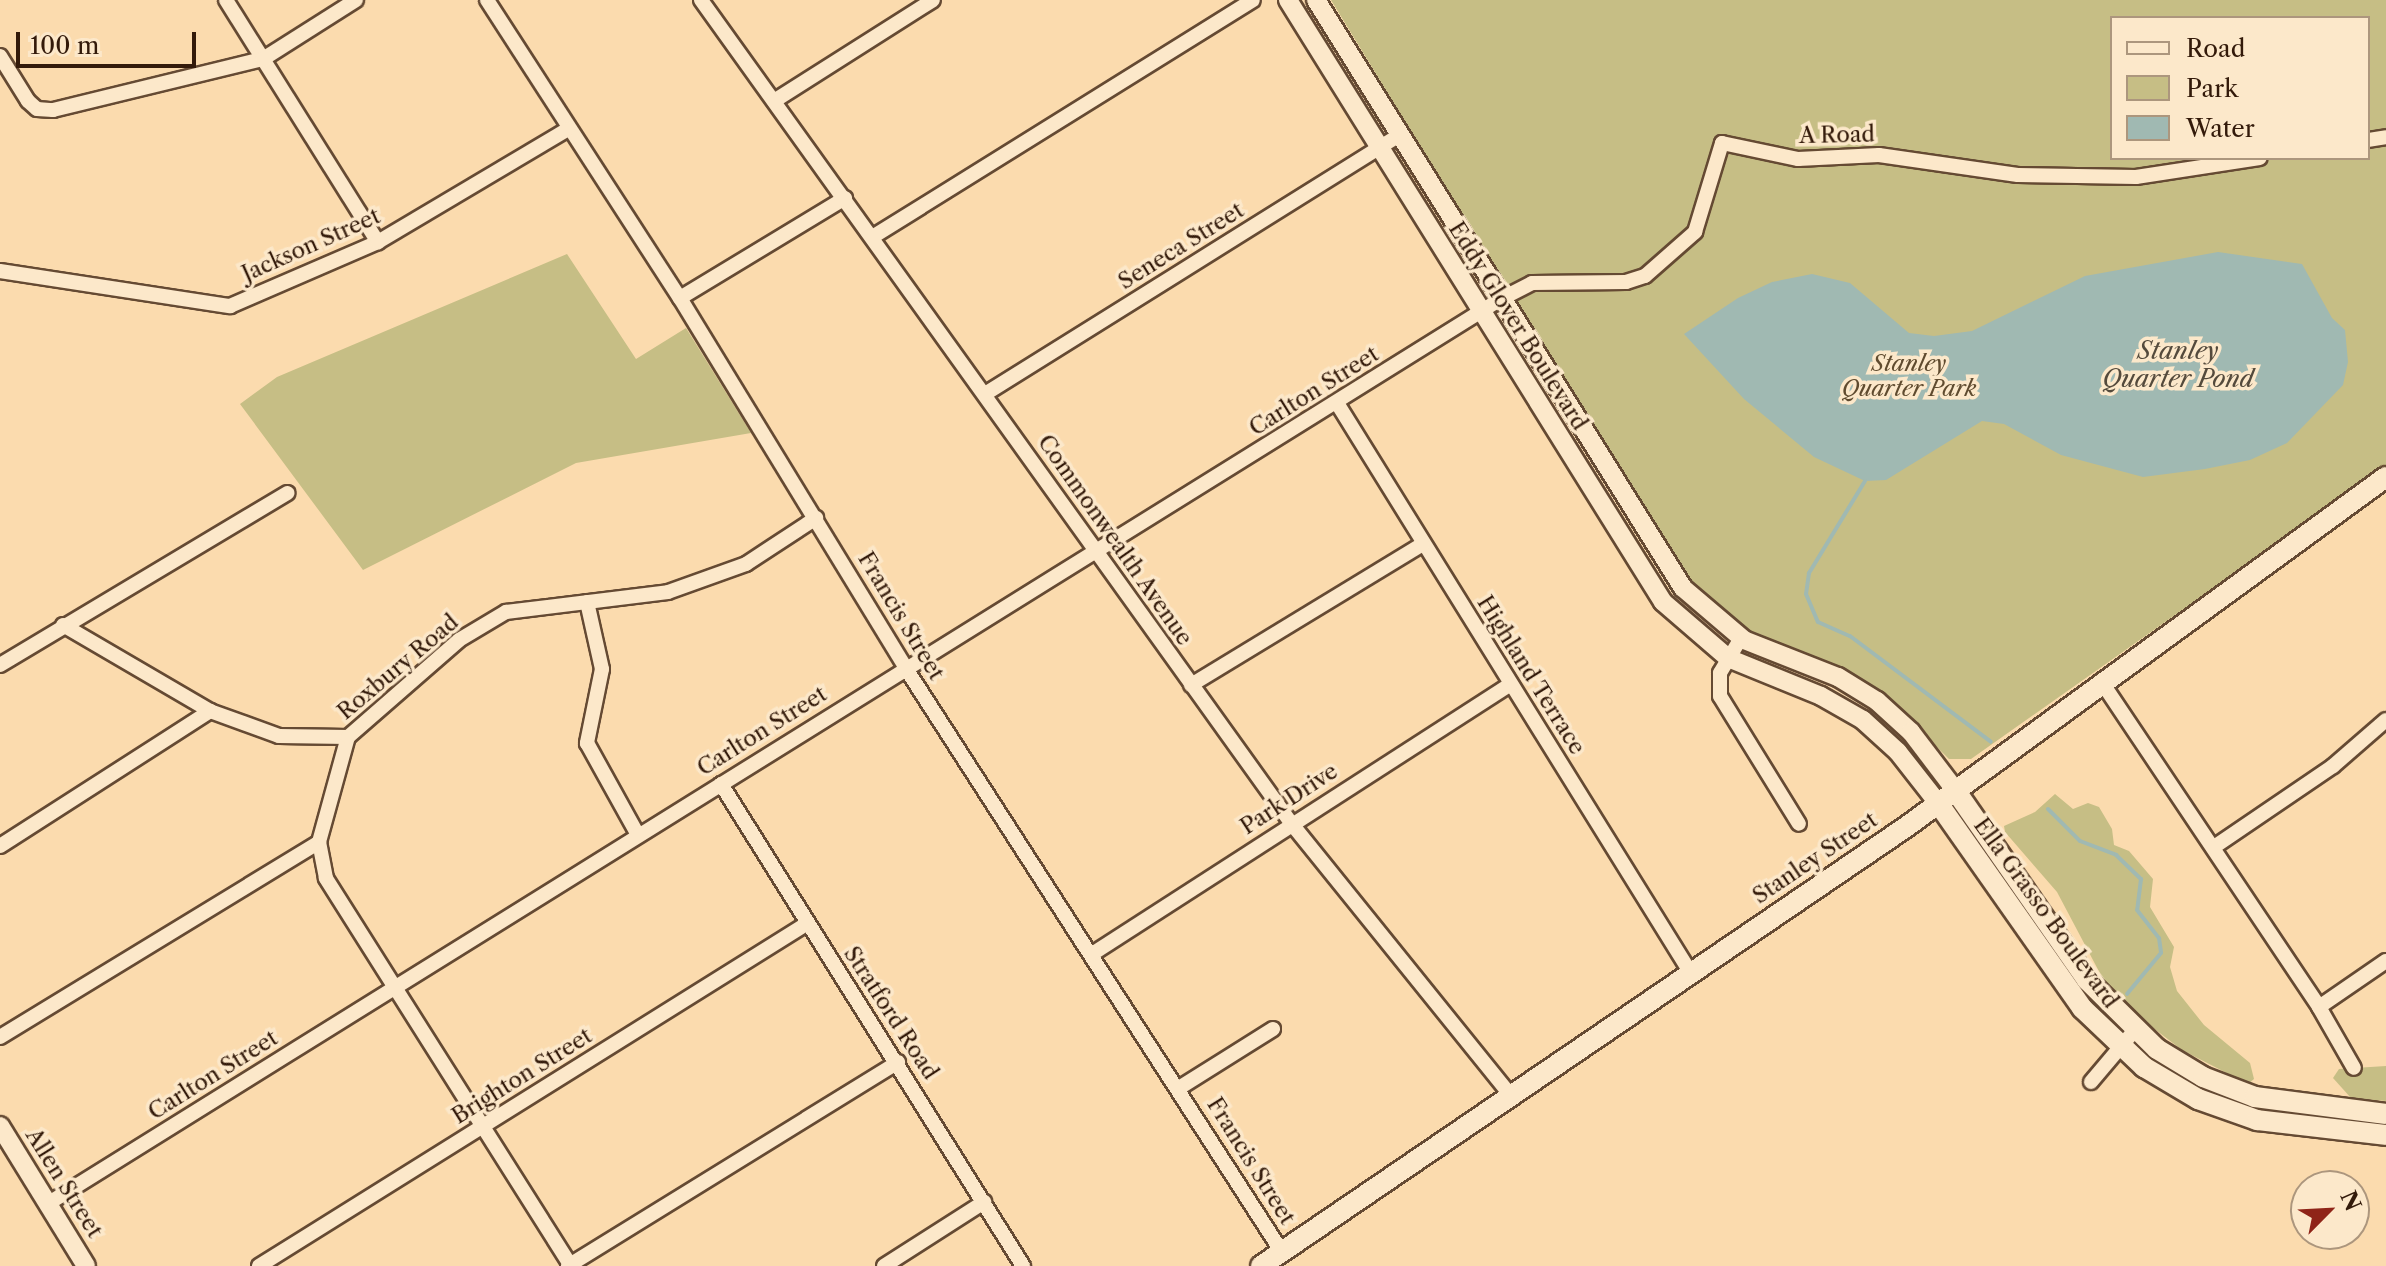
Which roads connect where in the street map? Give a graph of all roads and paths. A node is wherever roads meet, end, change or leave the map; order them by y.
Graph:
1 (226, 0) edge
2 (356, 0) edge
3 (487, 0) edge
4 (701, 0) edge
5 (933, 0) edge
6 (1253, 0) edge
7 (1288, 0) edge
8 (1316, 0) edge
9 (0, 56) edge
10 (263, 59) junction
11 (774, 101) junction
12 (568, 129) junction
13 (1400, 135) junction
14 (1379, 148) junction
15 (2247, 160) edge
16 (845, 198) junction
17 (874, 236) junction
18 (378, 242) junction
19 (0, 271) edge
20 (680, 298) junction
21 (1501, 299) junction
22 (1481, 312) junction
23 (985, 394) junction
24 (1337, 403) junction
25 (2386, 477) edge
26 (1615, 484) junction
27 (287, 493) dead end
28 (1595, 496) junction
29 (816, 518) junction
30 (1423, 544) junction
31 (1096, 551) junction
32 (587, 602) junction
33 (63, 625) junction
34 (1741, 638) junction
35 (1729, 659) junction
36 (0, 665) edge
37 (905, 667) junction
38 (2101, 681) junction
39 (1511, 684) junction
40 (1191, 685) junction
41 (210, 711) junction
42 (2386, 720) edge
43 (348, 737) junction
44 (721, 784) junction
45 (1955, 790) junction
46 (1938, 803) junction
47 (1291, 823) junction
48 (1799, 824) dead end
49 (638, 835) junction
50 (319, 842) junction
51 (0, 846) edge
52 (2214, 847) junction
53 (808, 923) junction
54 (1092, 954) junction
55 (2386, 961) edge
56 (1689, 970) junction
57 (394, 987) junction
58 (2319, 1007) junction
59 (1273, 1029) dead end
60 (2134, 1031) junction
61 (0, 1037) edge
62 (2120, 1047) junction
63 (898, 1062) junction
64 (2354, 1068) dead end
65 (2091, 1082) dead end
66 (1179, 1088) junction
67 (1510, 1094) junction
68 (2379, 1113) edge
69 (0, 1126) edge
70 (482, 1126) junction
71 (2378, 1135) edge
72 (984, 1202) junction
73 (49, 1203) junction
74 (1288, 1259) edge
75 (86, 1266) edge
76 (259, 1266) edge
77 (570, 1266) edge
78 (884, 1266) edge
79 (1023, 1266) edge
80 (1261, 1266) edge

1 - 10 street
2 - 10 street
3 - 12 street, Francis Street
4 - 11 street, Commonwealth Avenue
5 - 11 street
6 - 17 street
7 - 14 street, Eddy Glover Boulevard
8 - 13 street, Eddy Glover Boulevard
9 - 10 street
10 - 18 street
11 - 16 street, Commonwealth Avenue
12 - 18 street, Jackson Street
12 - 20 street, Francis Street
13 - 14 street, Seneca Street
13 - 21 street, Eddy Glover Boulevard
14 - 22 street, Eddy Glover Boulevard
14 - 23 street, Seneca Street
15 - 21 street, A Road
16 - 17 street, Commonwealth Avenue
16 - 20 street
17 - 23 street, Commonwealth Avenue
18 - 19 street, Jackson Street
20 - 29 street, Francis Street
21 - 22 street, Carlton Street
21 - 26 street, Eddy Glover Boulevard
22 - 24 street, Carlton Street
22 - 28 street, Eddy Glover Boulevard
23 - 31 street, Commonwealth Avenue
24 - 30 street, Highland Terrace
24 - 31 street, Carlton Street
25 - 38 main road, Stanley Street
26 - 28 street
26 - 34 street, Eddy Glover Boulevard
27 - 33 street
28 - 35 street, Eddy Glover Boulevard
29 - 32 street, Roxbury Road
29 - 37 street, Francis Street
30 - 39 street, Highland Terrace
30 - 40 street
31 - 37 street, Carlton Street
31 - 40 street, Commonwealth Avenue
32 - 43 street, Roxbury Road
32 - 49 street
33 - 36 street
33 - 41 street
34 - 35 street
34 - 45 street, Eddy Glover Boulevard
35 - 46 street, Eddy Glover Boulevard
35 - 48 street
37 - 44 street, Carlton Street
37 - 54 street, Francis Street
38 - 45 main road, Stanley Street
38 - 52 street
39 - 47 street, Park Drive
39 - 56 street, Highland Terrace
40 - 47 street, Commonwealth Avenue
41 - 43 street
41 - 51 street
42 - 52 street
43 - 50 street, Roxbury Road
44 - 49 street, Carlton Street
44 - 53 street, Stratford Road
45 - 46 main road, Stanley Street
45 - 60 main road, Ella Grasso Boulevard
46 - 56 main road, Stanley Street
46 - 62 main road, Ella Grasso Boulevard
47 - 54 street, Park Drive
47 - 67 street, Commonwealth Avenue
49 - 57 street, Carlton Street
50 - 57 street, Roxbury Road
50 - 61 street
52 - 58 street
53 - 63 street, Stratford Road
53 - 70 street, Brighton Street
54 - 66 street, Francis Street
55 - 58 street
56 - 67 main road, Stanley Street
57 - 70 street, Roxbury Road
57 - 73 street, Carlton Street
58 - 64 street
59 - 66 street
60 - 62 street
60 - 68 main road, Ella Grasso Boulevard
62 - 65 street
62 - 71 main road, Ella Grasso Boulevard
63 - 72 street, Stratford Road
63 - 77 street
66 - 74 street, Francis Street
67 - 74 main road, Stanley Street
68 - 71 main road
69 - 73 street, Allen Street
70 - 76 street, Brighton Street
70 - 77 street, Roxbury Road
72 - 78 street
72 - 79 street, Stratford Road
73 - 75 street, Allen Street
74 - 80 main road, Stanley Street

